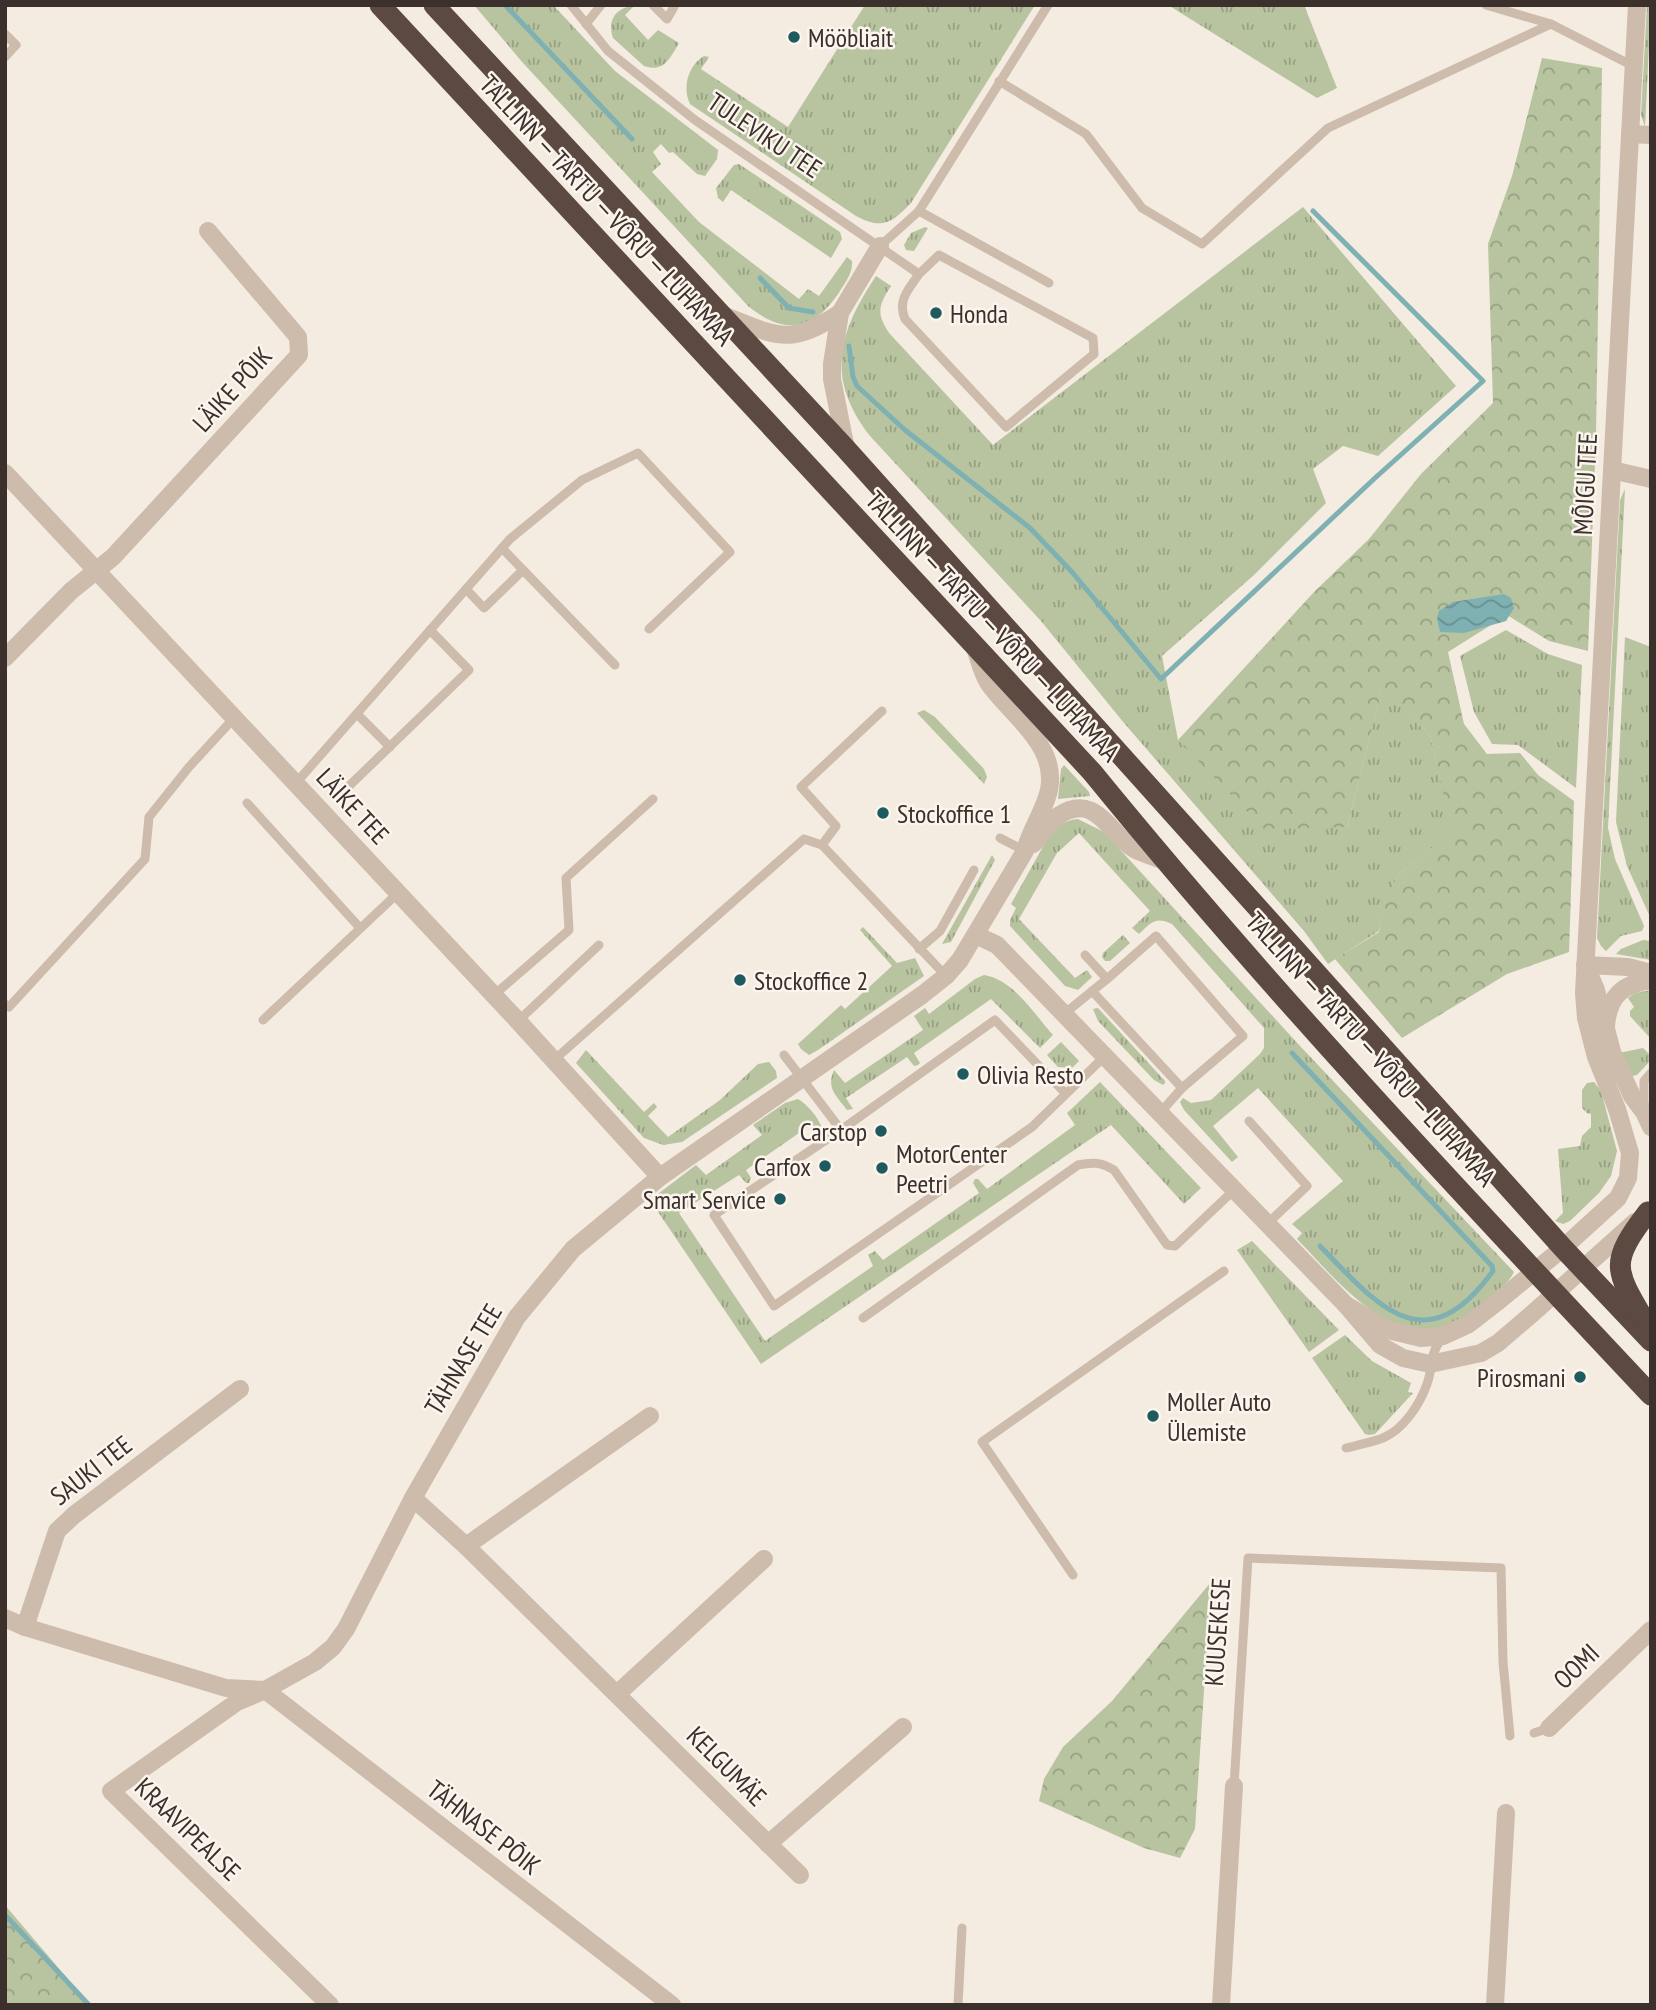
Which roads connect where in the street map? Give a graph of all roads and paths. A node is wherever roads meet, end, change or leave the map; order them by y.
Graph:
1 (380, 5) edge
2 (434, 5) edge
3 (571, 5) edge
4 (601, 5) edge
5 (653, 5) edge
6 (675, 5) edge
7 (1048, 5) edge
8 (1486, 5) edge
9 (1637, 5) edge
10 (1552, 23) junction
11 (586, 24) junction
12 (5, 34) edge
13 (5, 57) edge
14 (1633, 66) junction
15 (999, 82) junction
16 (1630, 134) junction
17 (1651, 135) edge
18 (919, 211) junction
19 (208, 231) dead end
20 (880, 246) junction
21 (919, 274) junction
22 (1049, 283) dead end
23 (840, 313) junction
24 (722, 315) junction
25 (846, 449) junction
26 (1612, 470) junction
27 (5, 473) edge
28 (1651, 479) edge
29 (502, 548) junction
30 (95, 570) junction
31 (523, 570) junction
32 (466, 589) junction
33 (649, 629) dead end
34 (430, 630) junction
35 (975, 647) junction
36 (5, 657) edge
37 (615, 665) dead end
38 (882, 711) dead end
39 (357, 714) junction
40 (234, 718) junction
41 (390, 747) junction
42 (296, 783) junction
43 (348, 787) dead end
44 (653, 799) dead end
45 (247, 803) dead end
46 (1000, 838) dead end
47 (821, 845) junction
48 (1025, 851) junction
49 (1165, 861) junction
50 (974, 870) dead end
51 (398, 893) junction
52 (360, 928) junction
53 (976, 935) junction
54 (599, 945) dead end
55 (919, 949) junction
56 (1086, 955) dead end
57 (1585, 965) junction
58 (1651, 973) edge
59 (946, 976) junction
60 (1107, 979) junction
61 (1651, 980) edge
62 (1092, 991) junction
63 (494, 995) junction
64 (5, 1004) edge
65 (1064, 1014) junction
66 (263, 1020) dead end
67 (518, 1021) junction
68 (1606, 1032) junction
69 (783, 1055) dead end
70 (1105, 1056) junction
71 (554, 1060) junction
72 (1651, 1073) edge
73 (801, 1078) junction
74 (1182, 1088) junction
75 (1066, 1094) junction
76 (1160, 1113) junction
77 (1648, 1120) edge
78 (1249, 1121) dead end
79 (841, 1130) junction
80 (660, 1177) junction
81 (1233, 1191) junction
82 (1649, 1209) edge
83 (1266, 1225) junction
84 (1563, 1248) junction
85 (1583, 1269) junction
86 (1224, 1271) dead end
87 (1534, 1272) junction
88 (1555, 1294) junction
89 (1346, 1305) junction
90 (863, 1318) dead end
91 (1651, 1331) edge
92 (1443, 1336) junction
93 (1651, 1341) edge
94 (1430, 1364) junction
95 (240, 1389) dead end
96 (1651, 1395) edge
97 (650, 1416) dead end
98 (1346, 1448) dead end
99 (413, 1498) junction
100 (466, 1546) junction
101 (764, 1559) dead end
102 (1073, 1575) dead end
103 (5, 1618) edge
104 (25, 1628) junction
105 (1651, 1630) edge
106 (265, 1690) junction
107 (617, 1694) junction
108 (904, 1727) dead end
109 (1541, 1731) dead end
110 (1510, 1736) dead end
111 (1234, 1786) joint
112 (1506, 1813) dead end
113 (768, 1843) junction
114 (800, 1875) dead end
115 (962, 1928) dead end
116 (330, 2005) edge
117 (672, 2005) edge
118 (958, 2005) edge
119 (1221, 2005) edge
120 (1495, 2005) edge

1 - 35 highway, TALLINN — TARTU — VÕRU — LUHAMAA
2 - 24 highway, TALLINN — TARTU — VÕRU — LUHAMAA
3 - 11 lane, TULEVIKU TEE
4 - 11 lane
5 - 6 lane
7 - 15 lane
8 - 10 lane
9 - 14 street, MÕIGU TEE
10 - 14 lane
10 - 15 lane
11 - 20 lane, TULEVIKU TEE
12 - 13 lane
14 - 16 street, MÕIGU TEE
15 - 18 lane
16 - 17 street
16 - 26 street, MÕIGU TEE
18 - 20 lane
18 - 22 lane
19 - 30 street, LÄIKE PÕIK
20 - 21 lane, TULEVIKU TEE
20 - 23 street
21 - 21 lane
23 - 24 street
23 - 25 street
24 - 25 highway, TALLINN — TARTU — VÕRU — LUHAMAA
25 - 84 highway, TALLINN — TARTU — VÕRU — LUHAMAA
26 - 28 street
26 - 57 street, MÕIGU TEE
27 - 30 street, LÄIKE TEE
29 - 31 lane
29 - 32 lane
29 - 33 lane
30 - 36 street, LÄIKE PÕIK
30 - 40 street, LÄIKE TEE
31 - 32 lane
31 - 37 lane
32 - 34 lane
34 - 39 lane
34 - 41 lane
35 - 48 street
35 - 49 highway, TALLINN — TARTU — VÕRU — LUHAMAA
38 - 47 lane
39 - 41 lane
39 - 42 lane
40 - 42 street, LÄIKE TEE
40 - 64 lane
41 - 43 lane
42 - 51 street, LÄIKE TEE
44 - 63 lane
45 - 52 lane
46 - 48 lane
47 - 55 lane
47 - 71 lane
48 - 49 street
48 - 53 street, TÄHNASE TEE
49 - 87 highway, TALLINN — TARTU — VÕRU — LUHAMAA
50 - 55 lane
51 - 52 lane
51 - 63 street, LÄIKE TEE
52 - 66 lane
53 - 59 street, TÄHNASE TEE
53 - 65 street
54 - 67 lane
55 - 59 lane
56 - 60 lane
57 - 58 street
57 - 68 street, MÕIGU TEE
57 - 84 street, MÕIGU TEE
59 - 73 street, TÄHNASE TEE
60 - 62 lane
60 - 74 lane
61 - 68 street
62 - 65 lane
62 - 74 lane
63 - 67 street, LÄIKE TEE
65 - 70 street
67 - 71 street, LÄIKE TEE
68 - 77 street, MÕIGU TEE
69 - 73 lane
70 - 75 lane
70 - 76 street
71 - 80 street, LÄIKE TEE
72 - 77 lane
73 - 79 lane
73 - 80 street, TÄHNASE TEE
74 - 76 lane
75 - 79 lane
75 - 79 lane
76 - 81 street
78 - 83 lane
80 - 99 street, TÄHNASE TEE
81 - 83 street
81 - 90 lane
82 - 85 street
82 - 91 highway
83 - 89 street
84 - 85 highway, TALLINN — TARTU — VÕRU — LUHAMAA
84 - 87 street, MÕIGU TEE
85 - 88 street
85 - 93 highway, TALLINN — TARTU — VÕRU — LUHAMAA
86 - 102 lane
87 - 88 highway, TALLINN — TARTU — VÕRU — LUHAMAA
87 - 92 street, MÕIGU TEE
88 - 94 street
88 - 96 highway, TALLINN — TARTU — VÕRU — LUHAMAA
89 - 92 street
89 - 94 street
92 - 94 lane
94 - 98 lane
95 - 104 street, SAUKI TEE
97 - 100 street
99 - 100 street, KELGUMÄE
99 - 106 street, TÄHNASE TEE
100 - 107 street, KELGUMÄE
101 - 107 street
103 - 104 street
104 - 106 street
105 - 109 street, OOMI
106 - 116 street, KRAAVIPEALSE
106 - 117 street, TÄHNASE PÕIK
107 - 113 street, KELGUMÄE
108 - 113 street
110 - 111 lane, KUUSEKESE
111 - 119 street, KUUSEKESE
112 - 120 street
113 - 114 street, KELGUMÄE
115 - 118 lane

